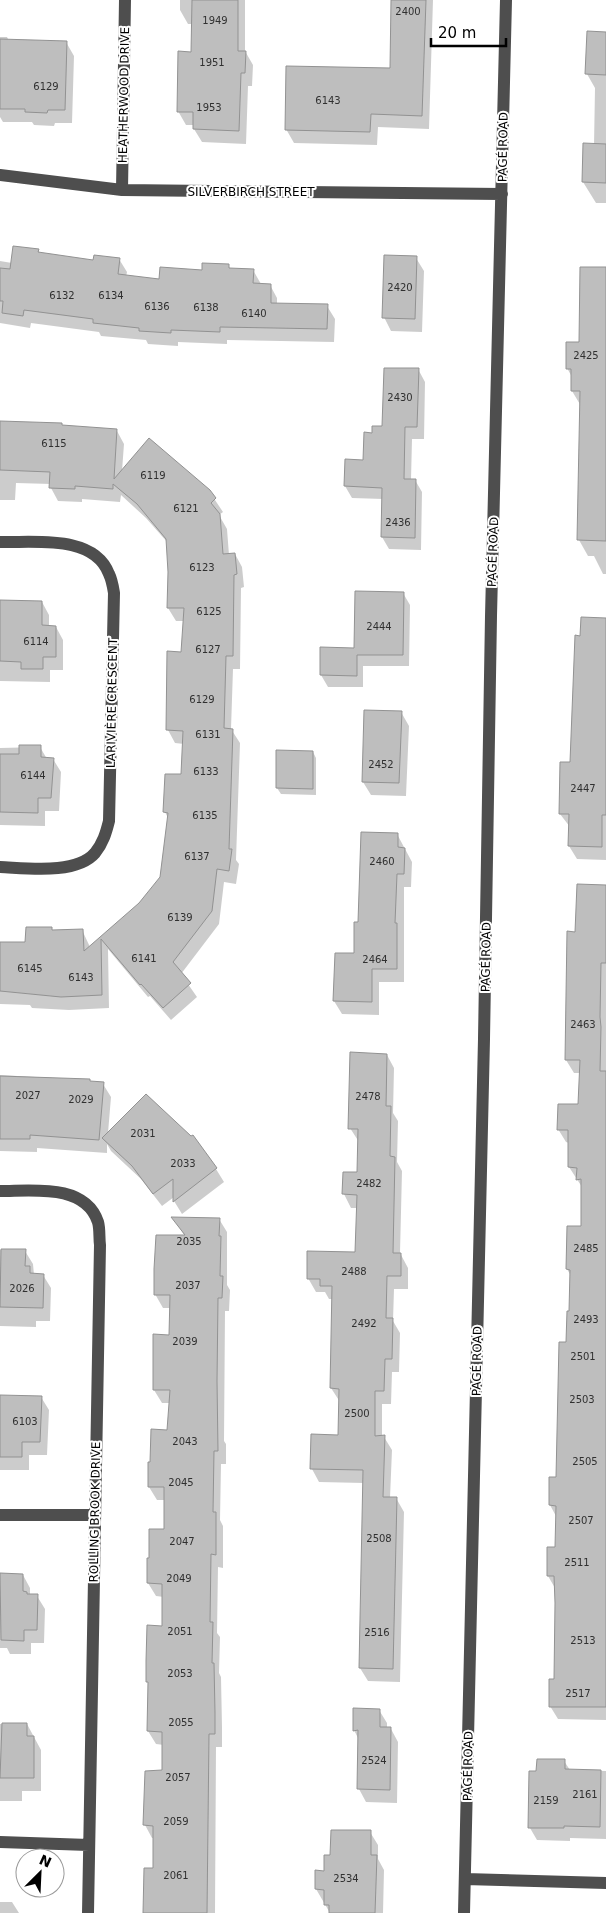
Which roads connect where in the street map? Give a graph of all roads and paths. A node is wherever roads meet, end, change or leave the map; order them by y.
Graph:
1 (125, 0) edge
2 (506, 0) edge
3 (0, 176) edge
4 (122, 190) junction
5 (502, 194) junction
6 (0, 542) edge
7 (0, 867) edge
8 (0, 1191) edge
9 (0, 1515) edge
10 (95, 1515) junction
11 (0, 1842) edge
12 (89, 1845) junction
13 (465, 1880) junction
14 (606, 1882) edge
15 (88, 1913) edge
16 (464, 1913) edge

1 - 4 street, HEATHERWOOD DRIVE
2 - 5 street, PAGÉ ROAD
3 - 4 street, SILVERBIRCH STREET
4 - 5 street, SILVERBIRCH STREET
5 - 13 street, PAGÉ ROAD
6 - 7 street, LARIVIÈRE CRESCENT
8 - 10 street, ROLLING BROOK DRIVE
9 - 10 street
10 - 12 street, ROLLING BROOK DRIVE
11 - 12 street
12 - 15 street, ROLLING BROOK DRIVE
13 - 14 street
13 - 16 street, PAGÉ ROAD

